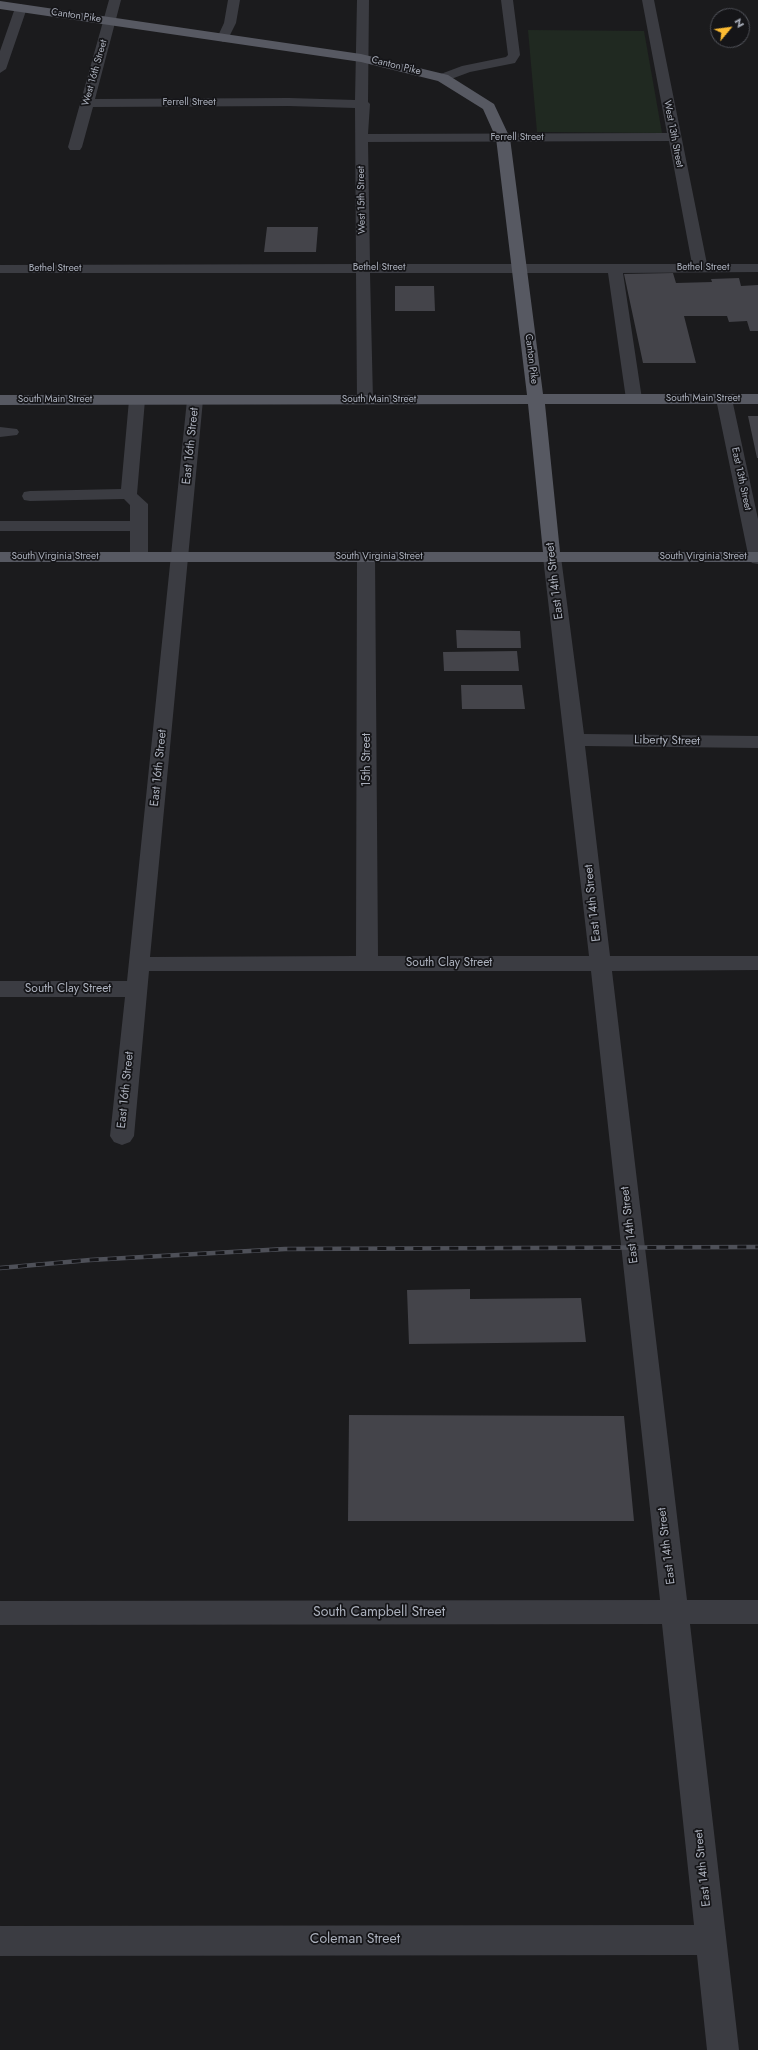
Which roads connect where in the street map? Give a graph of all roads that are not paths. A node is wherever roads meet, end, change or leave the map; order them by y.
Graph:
1 (116, 0) edge
2 (234, 0) edge
3 (362, 0) edge
4 (507, 0) edge
5 (648, 0) edge
6 (0, 5) edge
7 (21, 8) junction
8 (110, 21) junction
9 (223, 38) junction
10 (361, 58) junction
11 (0, 69) edge
12 (443, 78) junction
13 (86, 103) junction
14 (363, 104) junction
15 (673, 137) junction
16 (361, 138) junction
17 (503, 138) junction
18 (75, 147) dead end
19 (364, 268) junction
20 (519, 268) junction
21 (615, 268) junction
22 (700, 268) junction
23 (758, 268) edge
24 (0, 269) edge
25 (536, 399) junction
26 (0, 400) edge
27 (137, 400) junction
28 (195, 400) junction
29 (365, 400) junction
30 (634, 400) junction
31 (724, 400) junction
32 (758, 400) edge
33 (129, 494) junction
34 (30, 496) dead end
35 (0, 526) edge
36 (139, 526) junction
37 (0, 557) edge
38 (140, 557) junction
39 (180, 557) junction
40 (366, 557) junction
41 (552, 557) junction
42 (758, 557) edge
43 (575, 740) junction
44 (758, 742) edge
45 (599, 963) junction
46 (758, 963) edge
47 (139, 964) junction
48 (367, 964) junction
49 (0, 989) edge
50 (136, 989) junction
51 (122, 1136) dead end
52 (675, 1612) junction
53 (758, 1612) edge
54 (0, 1613) edge
55 (711, 1940) junction
56 (0, 1941) edge
57 (723, 2050) edge

1 - 8 street, West 16th Street
2 - 9 street
3 - 10 street, West 15th Street
4 - 12 street
5 - 15 street, West 13th Street
6 - 7 main road, Canton Pike
7 - 8 main road, Canton Pike
7 - 11 street
8 - 9 main road, Canton Pike
8 - 13 street, West 16th Street
9 - 10 main road, Canton Pike
10 - 12 main road, Canton Pike
10 - 14 street, West 15th Street
12 - 17 main road, Canton Pike
13 - 14 street, Ferrell Street
13 - 18 street, West 16th Street
14 - 16 street, West 15th Street
15 - 17 street, Ferrell Street
15 - 22 street, West 13th Street
16 - 17 street, Ferrell Street
16 - 19 street, West 15th Street
17 - 20 main road, Canton Pike
19 - 20 street, Bethel Street
19 - 24 street, Bethel Street
19 - 29 street, West 15th Street
20 - 21 street, Bethel Street
20 - 25 main road, Canton Pike
21 - 22 street, Bethel Street
21 - 30 street
22 - 23 street, Bethel Street
25 - 29 main road, South Main Street
25 - 30 main road, South Main Street
25 - 41 main road, East 14th Street
26 - 27 main road, South Main Street
27 - 28 main road, South Main Street
27 - 33 street
28 - 29 main road, South Main Street
28 - 39 street, East 16th Street
30 - 31 main road, South Main Street
31 - 32 main road, South Main Street
31 - 42 street, East 13th Street
33 - 34 street
33 - 36 street
35 - 36 street
36 - 38 street
37 - 38 main road, South Virginia Street
38 - 39 main road, South Virginia Street
39 - 40 main road, South Virginia Street
39 - 47 street, East 16th Street
40 - 41 main road, South Virginia Street
40 - 48 street, 15th Street
41 - 42 main road, South Virginia Street
41 - 43 street, East 14th Street
43 - 44 street, Liberty Street
43 - 45 street, East 14th Street
45 - 46 street, South Clay Street
45 - 48 street, South Clay Street
45 - 52 street, East 14th Street
47 - 48 street, South Clay Street
47 - 50 street, East 16th Street
49 - 50 street, South Clay Street
50 - 51 street, East 16th Street
52 - 53 street, South Campbell Street
52 - 54 street, South Campbell Street
52 - 55 street, East 14th Street
55 - 56 street, Coleman Street
55 - 57 street, East 14th Street

